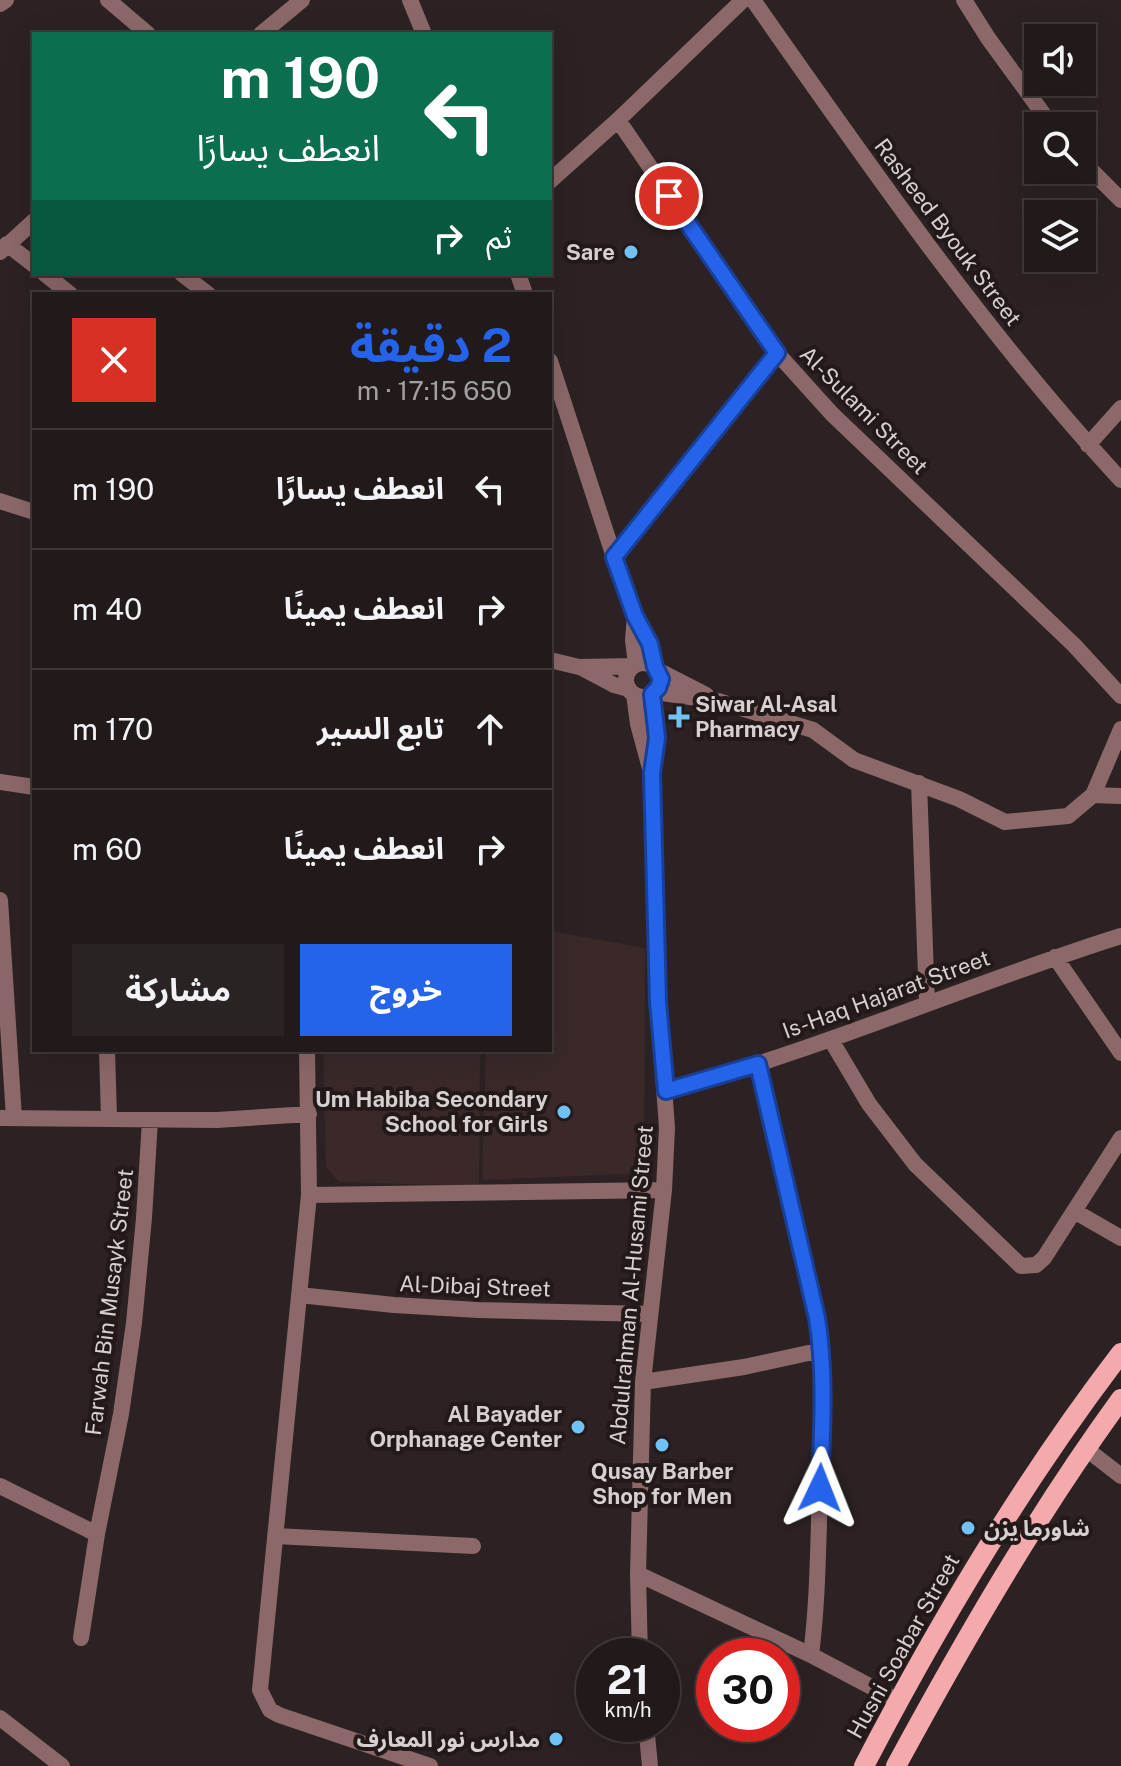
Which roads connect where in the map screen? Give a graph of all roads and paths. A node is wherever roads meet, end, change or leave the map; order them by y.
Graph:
1 (6, 0) edge
2 (108, 0) edge
3 (302, 0) edge
4 (410, 0) edge
5 (743, 0) edge
6 (753, 0) edge
7 (964, 0) edge
8 (0, 4) edge
9 (146, 32) edge
10 (263, 32) edge
11 (423, 32) edge
12 (1042, 112) edge
13 (618, 120) junction
14 (1096, 175) edge
15 (552, 179) edge
16 (1121, 200) edge
17 (32, 223) edge
18 (2, 250) edge
19 (32, 264) edge
20 (48, 276) edge
21 (185, 276) edge
22 (68, 292) edge
23 (205, 292) edge
24 (777, 353) junction
25 (553, 380) edge
26 (1121, 408) edge
27 (1088, 445) junction
28 (1121, 480) edge
29 (0, 501) edge
30 (32, 511) edge
31 (614, 557) junction
32 (635, 616) junction
33 (552, 660) edge
34 (634, 665) junction
35 (579, 667) junction
36 (656, 668) junction
37 (632, 691) junction
38 (653, 693) junction
39 (1121, 696) edge
40 (718, 701) junction
41 (1121, 729) edge
42 (652, 773) junction
43 (0, 782) edge
44 (919, 783) junction
45 (32, 787) edge
46 (1093, 795) junction
47 (1121, 796) edge
48 (0, 900) edge
49 (1121, 936) edge
50 (1055, 957) junction
51 (927, 1003) junction
52 (831, 1040) junction
53 (107, 1052) edge
54 (307, 1052) edge
55 (1121, 1053) edge
56 (758, 1064) junction
57 (666, 1091) junction
58 (309, 1114) junction
59 (7, 1118) edge
60 (109, 1118) junction
61 (150, 1120) junction
62 (1121, 1138) edge
63 (664, 1190) junction
64 (309, 1195) junction
65 (1074, 1211) junction
66 (1121, 1238) edge
67 (299, 1295) junction
68 (649, 1314) junction
69 (822, 1350) junction
70 (1121, 1353) edge
71 (643, 1382) junction
72 (1121, 1399) edge
73 (1085, 1448) junction
74 (1121, 1476) edge
75 (0, 1486) edge
76 (97, 1534) junction
77 (275, 1536) junction
78 (473, 1546) dead end
79 (638, 1574) junction
80 (81, 1638) dead end
81 (640, 1638) edge
82 (811, 1655) junction
83 (898, 1701) junction
84 (0, 1718) edge
85 (648, 1742) edge
86 (62, 1766) edge
87 (430, 1766) edge
88 (650, 1766) edge
89 (864, 1766) edge
90 (896, 1766) edge

1 - 8 street
2 - 9 street
3 - 10 street
4 - 11 street
5 - 13 street
6 - 27 street, Rasheed Byouk Street
7 - 12 street
13 - 15 street
13 - 24 street, Al-Sulami Street
14 - 16 street
17 - 18 street
18 - 19 street
20 - 22 street
21 - 23 street
24 - 31 street
24 - 39 street, Al-Sulami Street
25 - 31 street
26 - 27 street
27 - 28 street, Rasheed Byouk Street
29 - 30 street
31 - 32 street
32 - 34 street
32 - 36 street
33 - 35 street
34 - 35 street
34 - 36 street
34 - 37 street
35 - 37 street
36 - 38 street
36 - 40 street
37 - 38 street
37 - 42 street, Abdulrahman Al-Husami Street
38 - 40 street
38 - 42 street, Abdulrahman Al-Husami Street
40 - 44 street
41 - 46 street
42 - 57 street, Abdulrahman Al-Husami Street
43 - 45 street
44 - 46 street
44 - 51 street
46 - 47 street
48 - 59 street
49 - 50 street, Is-Haq Hajarat Street
50 - 51 street, Is-Haq Hajarat Street
50 - 55 street
51 - 52 street, Is-Haq Hajarat Street
52 - 56 street, Is-Haq Hajarat Street
52 - 65 street
53 - 60 street
54 - 58 street
56 - 57 street, Is-Haq Hajarat Street
56 - 69 street
57 - 63 street, Abdulrahman Al-Husami Street
58 - 61 street
58 - 64 street
59 - 60 street
60 - 61 street
61 - 76 street, Farwah Bin Musayk Street
62 - 65 street
63 - 64 street
63 - 68 street, Abdulrahman Al-Husami Street
64 - 67 street
65 - 66 street
67 - 68 street, Al-Dibaj Street
67 - 77 street
68 - 71 street, Abdulrahman Al-Husami Street
69 - 71 street
69 - 82 street
70 - 83 main road, Husni Soabar Street
71 - 79 street, Abdulrahman Al-Husami Street
72 - 73 main road
73 - 74 street
73 - 90 main road
75 - 76 street
76 - 80 street, Farwah Bin Musayk Street
77 - 78 street
77 - 87 street
79 - 81 street, Abdulrahman Al-Husami Street
79 - 82 street
82 - 83 street
83 - 89 main road, Husni Soabar Street
84 - 86 street
85 - 88 street

